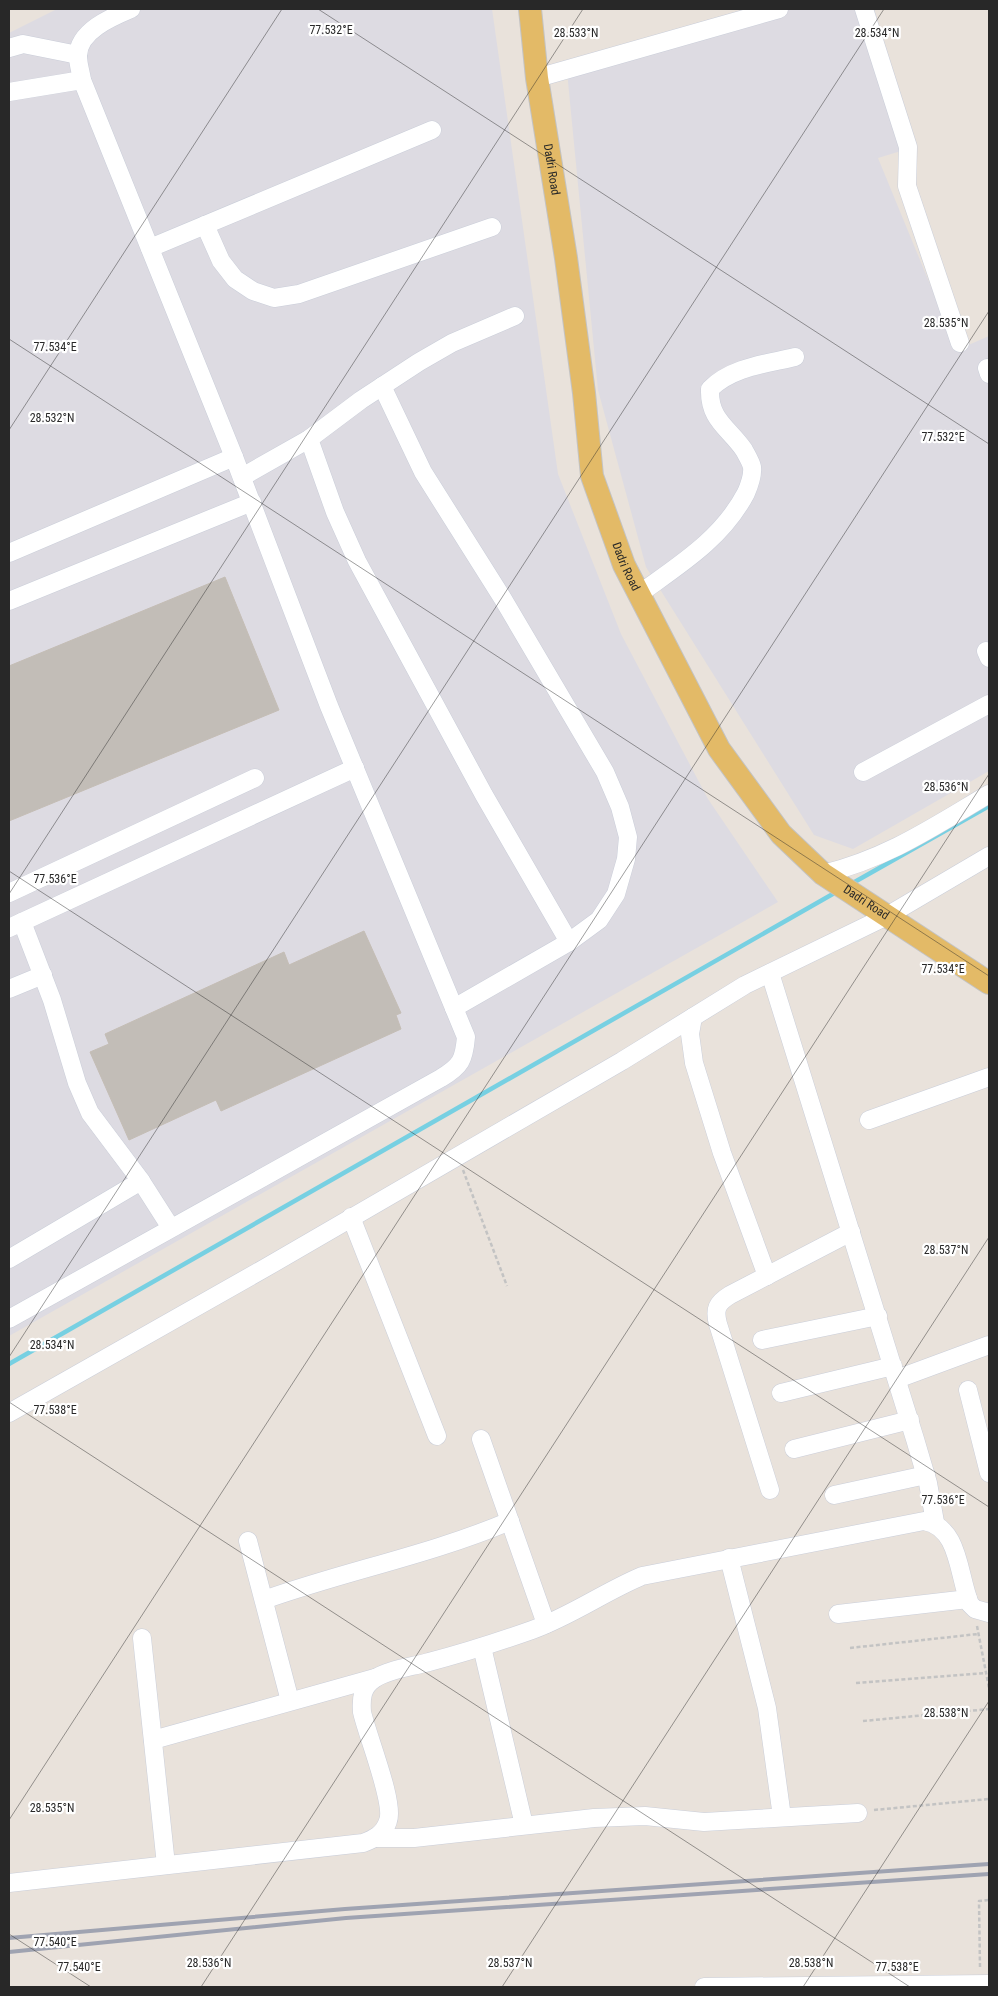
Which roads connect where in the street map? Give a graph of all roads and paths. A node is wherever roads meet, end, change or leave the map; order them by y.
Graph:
1 (131, 9) edge
2 (530, 9) edge
3 (779, 9) edge
4 (864, 9) edge
5 (9, 48) edge
6 (78, 55) junction
7 (537, 78) junction
8 (82, 80) junction
9 (9, 92) edge
10 (432, 130) dead end
11 (205, 225) junction
12 (492, 227) dead end
13 (150, 248) junction
14 (515, 316) dead end
15 (960, 343) dead end
16 (795, 357) dead end
17 (382, 386) junction
18 (308, 439) junction
19 (234, 457) junction
20 (242, 477) junction
21 (252, 502) junction
22 (9, 552) edge
23 (639, 594) junction
24 (9, 601) edge
25 (989, 704) edge
26 (355, 768) junction
27 (863, 772) dead end
28 (255, 778) dead end
29 (989, 794) edge
30 (989, 856) edge
31 (832, 880) junction
32 (9, 893) edge
33 (884, 914) junction
34 (15, 925) edge
35 (569, 942) junction
36 (770, 973) junction
37 (43, 975) junction
38 (989, 982) edge
39 (9, 989) edge
40 (454, 1008) junction
41 (693, 1017) junction
42 (989, 1077) edge
43 (869, 1120) dead end
44 (457, 1155) junction
45 (141, 1181) junction
46 (351, 1217) junction
47 (171, 1228) junction
48 (851, 1232) junction
49 (9, 1259) edge
50 (767, 1276) junction
51 (507, 1286) dead end
52 (878, 1316) junction
53 (9, 1319) edge
54 (762, 1340) dead end
55 (989, 1345) edge
56 (895, 1372) junction
57 (968, 1390) dead end
58 (781, 1393) dead end
59 (9, 1413) edge
60 (910, 1420) junction
61 (437, 1436) dead end
62 (481, 1439) dead end
63 (794, 1449) dead end
64 (989, 1473) edge
65 (926, 1475) junction
66 (770, 1490) dead end
67 (834, 1495) dead end
68 (510, 1521) junction
69 (935, 1522) junction
70 (248, 1541) dead end
71 (729, 1558) junction
72 (264, 1600) junction
73 (977, 1607) edge
74 (838, 1614) dead end
75 (546, 1624) junction
76 (978, 1634) junction
77 (142, 1638) dead end
78 (482, 1646) junction
79 (850, 1648) dead end
80 (985, 1673) junction
81 (375, 1678) junction
82 (856, 1683) dead end
83 (989, 1688) edge
84 (290, 1701) junction
85 (989, 1709) edge
86 (863, 1721) dead end
87 (153, 1740) junction
88 (989, 1799) edge
89 (858, 1812) joint
90 (782, 1817) junction
91 (524, 1825) junction
92 (376, 1838) junction
93 (166, 1865) junction
94 (9, 1883) edge
95 (989, 1900) edge
96 (985, 1984) edge
97 (704, 1987) edge

1 - 6 street
2 - 7 main road, Dadri Road
3 - 7 street
4 - 15 street
5 - 6 street
6 - 8 street
7 - 23 main road, Dadri Road
8 - 9 street
8 - 13 street
10 - 11 street
11 - 12 street
11 - 13 street
13 - 19 street
14 - 17 street
16 - 23 street
17 - 18 street
17 - 35 street
18 - 20 street
18 - 35 street
19 - 20 street
19 - 22 street
20 - 21 street
21 - 24 street
21 - 26 street
23 - 31 main road, Dadri Road
25 - 27 street
26 - 34 street
26 - 40 street
28 - 32 street
29 - 31 street
30 - 33 street
31 - 33 main road, Dadri Road
33 - 36 street
33 - 38 main road, Dadri Road
34 - 37 street
35 - 40 street
36 - 41 street
36 - 48 street
37 - 39 street
37 - 45 street
40 - 47 street
41 - 44 street
41 - 50 street
42 - 43 street
44 - 46 street
44 - 51 path
45 - 47 street
45 - 49 street
46 - 59 street
46 - 61 street
47 - 53 street
48 - 50 street
48 - 52 street
50 - 66 street
52 - 54 street
52 - 56 street
55 - 56 street
56 - 58 street
56 - 60 street
57 - 64 street
60 - 63 street
60 - 65 street
62 - 68 street
65 - 67 street
65 - 69 street
68 - 72 street
68 - 75 street
69 - 71 street
69 - 73 street
70 - 72 street
71 - 75 street
71 - 90 street
72 - 84 street
73 - 74 street
73 - 76 path
75 - 78 street
76 - 79 path
76 - 80 path
77 - 87 street
78 - 81 street
78 - 91 street
80 - 82 path
80 - 83 path
81 - 84 street
81 - 92 street
84 - 87 street
85 - 86 path
87 - 93 street
88 - 89 path
89 - 90 street
90 - 91 street
91 - 92 street
92 - 93 street
93 - 94 street
95 - 96 path
96 - 97 street

